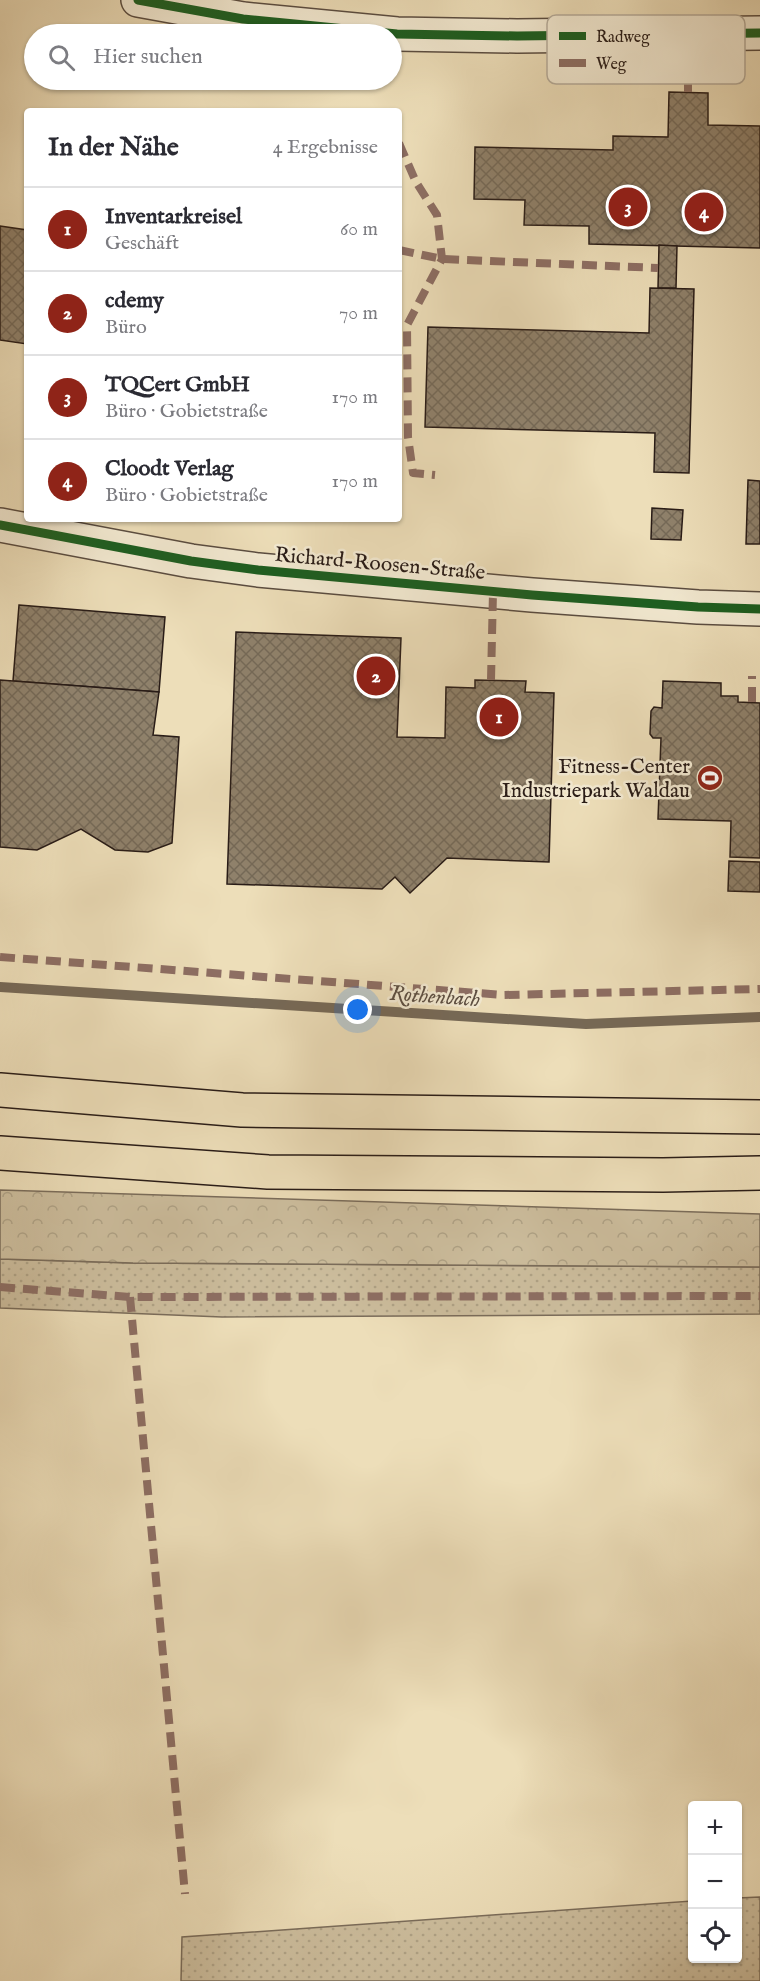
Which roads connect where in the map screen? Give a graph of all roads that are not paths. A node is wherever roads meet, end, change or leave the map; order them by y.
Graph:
1 (138, 0) edge
2 (287, 24) edge
3 (745, 33) edge
4 (760, 33) edge
5 (402, 34) edge
6 (547, 36) edge
7 (0, 525) edge
8 (760, 609) edge
9 (0, 1090) edge
10 (760, 1117) edge
11 (0, 1153) edge
12 (760, 1173) edge

1 - 2 street
3 - 4 street
5 - 6 street
7 - 8 street, Richard-Roosen-Straße
9 - 10 highway
11 - 12 highway

